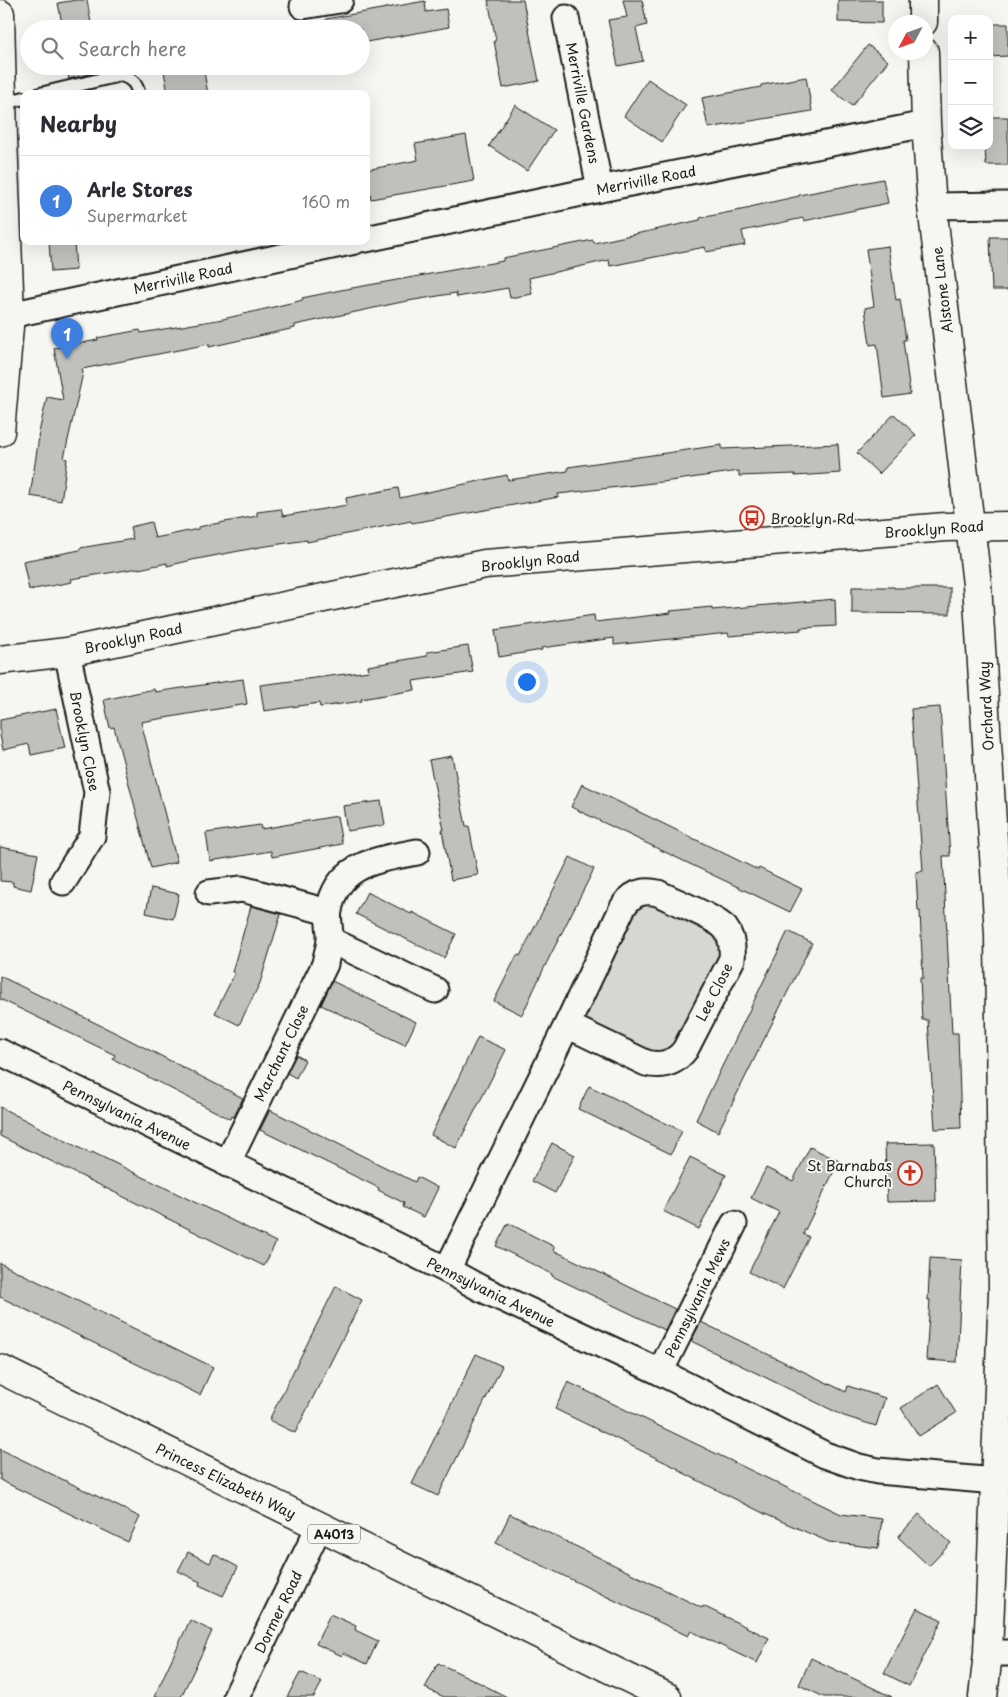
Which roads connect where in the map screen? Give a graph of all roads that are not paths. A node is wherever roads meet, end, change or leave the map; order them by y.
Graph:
1 (340, 0) edge
2 (922, 0) edge
3 (303, 6) dead end
4 (0, 14) edge
5 (923, 15) edge
6 (566, 18) dead end
7 (924, 60) edge
8 (120, 75) edge
9 (120, 75) edge
10 (57, 90) edge
11 (137, 90) edge
12 (13, 101) edge
13 (926, 124) junction
14 (1, 138) edge
15 (600, 189) junction
16 (1008, 205) edge
17 (932, 206) junction
18 (370, 238) edge
19 (336, 245) edge
20 (10, 315) junction
21 (0, 432) edge
22 (970, 526) junction
23 (1008, 526) edge
24 (67, 652) junction
25 (0, 660) edge
26 (417, 852) dead end
27 (63, 882) dead end
28 (210, 893) dead end
29 (328, 912) junction
30 (1004, 934) edge
31 (330, 940) junction
32 (435, 990) dead end
33 (567, 1025) junction
34 (0, 1052) edge
35 (227, 1164) junction
36 (734, 1224) dead end
37 (447, 1270) junction
38 (1005, 1292) edge
39 (0, 1369) edge
40 (660, 1372) junction
41 (996, 1481) junction
42 (319, 1527) junction
43 (998, 1653) edge
44 (236, 1697) edge
45 (668, 1697) edge
46 (983, 1697) edge

1 - 3 street
2 - 5 street
4 - 12 street
6 - 15 street, Merriville Gardens
7 - 13 street, Alstone Lane
8 - 11 lane
9 - 10 lane
12 - 14 street
13 - 15 street, Merriville Road
13 - 17 street, Alstone Lane
14 - 20 street
15 - 18 street, Merriville Road
16 - 17 street
17 - 22 street, Alstone Lane
19 - 20 street, Merriville Road
20 - 21 street
22 - 23 street, Brooklyn Road
22 - 24 street, Brooklyn Road
22 - 30 street, Orchard Way
24 - 25 street, Brooklyn Road
24 - 27 street, Brooklyn Close
26 - 29 street, Marchant Close
28 - 29 street
29 - 31 street, Marchant Close
30 - 38 street, Orchard Way
31 - 32 street
31 - 35 street, Marchant Close
33 - 33 street, Lee Close
33 - 37 street, Lee Close
34 - 35 street, Pennsylvania Avenue
35 - 37 street, Pennsylvania Avenue
36 - 40 street, Pennsylvania Mews
37 - 40 street, Pennsylvania Avenue
38 - 41 street, Orchard Way
39 - 42 street, Princess Elizabeth Way / A4013
40 - 41 street, Pennsylvania Avenue
41 - 43 street, Orchard Way
42 - 44 street, Dormer Road
42 - 45 street, Princess Elizabeth Way / A4013
43 - 46 street, Orchard Way

